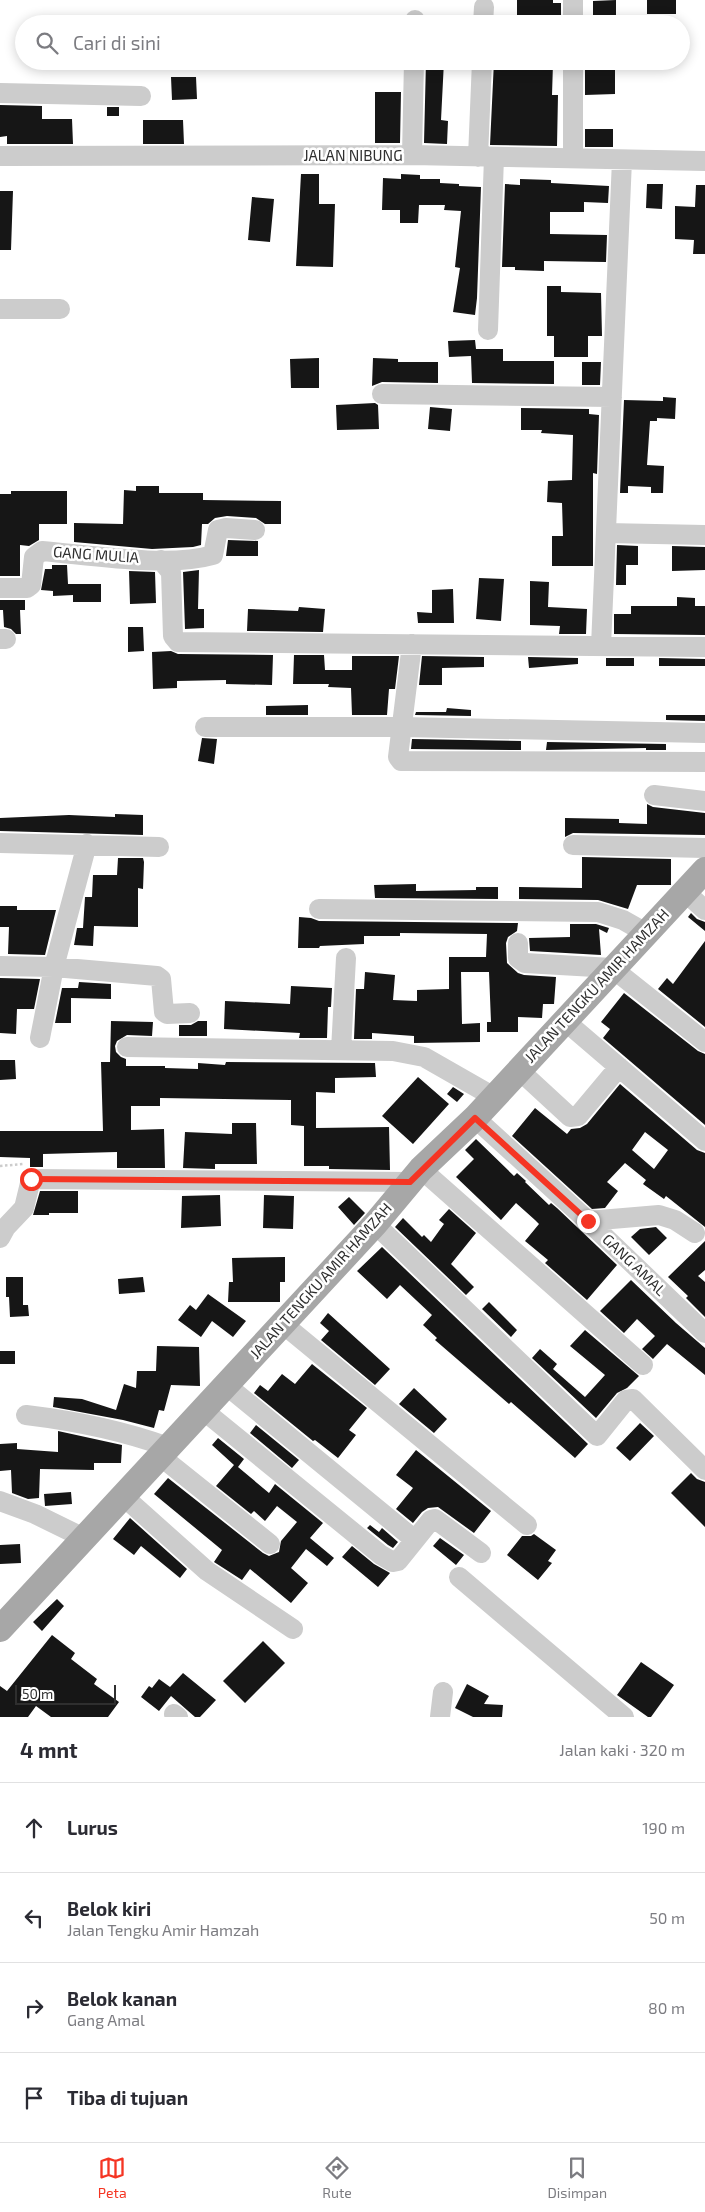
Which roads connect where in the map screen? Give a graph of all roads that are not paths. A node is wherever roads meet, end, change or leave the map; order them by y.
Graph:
1 (572, 0) edge
2 (572, 15) edge
3 (414, 70) edge
4 (482, 70) edge
5 (572, 70) edge
6 (0, 93) edge
7 (141, 96) dead end
8 (0, 156) edge
9 (412, 156) junction
10 (486, 157) junction
11 (572, 159) junction
12 (622, 160) junction
13 (705, 161) edge
14 (0, 309) edge
15 (60, 309) dead end
16 (488, 330) dead end
17 (382, 394) dead end
18 (612, 397) junction
19 (255, 530) dead end
20 (606, 533) junction
21 (705, 536) edge
22 (161, 560) junction
23 (0, 588) edge
24 (412, 644) junction
25 (601, 646) junction
26 (705, 647) edge
27 (205, 727) dead end
28 (402, 727) junction
29 (705, 733) edge
30 (705, 762) edge
31 (654, 795) dead end
32 (705, 802) edge
33 (0, 843) edge
34 (87, 844) junction
35 (573, 845) dead end
36 (159, 846) dead end
37 (705, 848) edge
38 (705, 870) edge
39 (685, 892) junction
40 (319, 909) dead end
41 (705, 910) edge
42 (646, 934) junction
43 (518, 943) dead end
44 (346, 958) dead end
45 (0, 966) edge
46 (54, 967) junction
47 (612, 968) junction
48 (190, 1013) dead end
49 (565, 1021) junction
50 (40, 1038) dead end
51 (705, 1042) edge
52 (127, 1048) dead end
53 (342, 1050) junction
54 (619, 1067) junction
55 (519, 1070) junction
56 (494, 1097) junction
57 (475, 1118) junction
58 (705, 1141) edge
59 (416, 1176) junction
60 (588, 1221) junction
61 (375, 1224) junction
62 (695, 1233) dead end
63 (0, 1238) edge
64 (283, 1324) junction
65 (705, 1333) edge
66 (644, 1365) dead end
67 (226, 1385) junction
68 (203, 1410) junction
69 (26, 1415) dead end
70 (164, 1452) junction
71 (705, 1470) edge
72 (123, 1496) junction
73 (0, 1501) edge
74 (527, 1525) dead end
75 (84, 1538) junction
76 (415, 1540) junction
77 (270, 1544) dead end
78 (481, 1553) dead end
79 (459, 1577) dead end
80 (0, 1629) edge
81 (293, 1629) dead end
82 (443, 1692) dead end
83 (440, 1717) edge
84 (624, 1717) edge

1 - 2 street
3 - 9 street
4 - 10 street
5 - 11 street
6 - 7 street
8 - 9 street, JALAN NIBUNG
9 - 10 street, JALAN NIBUNG
10 - 11 street, JALAN NIBUNG
10 - 16 street
11 - 12 street, JALAN NIBUNG
12 - 13 street, JALAN NIBUNG
12 - 18 street
14 - 15 street
17 - 18 street
18 - 20 street
19 - 22 street
20 - 21 street
20 - 25 street
22 - 23 street, GANG MULIA
22 - 24 street
24 - 25 street
24 - 28 street
25 - 26 street
27 - 28 street
28 - 29 street
28 - 30 street
31 - 32 street
33 - 34 street
34 - 36 street
34 - 46 street
35 - 37 street
38 - 39 main road, JALAN TENGKU AMIR HAMZAH
39 - 41 street
39 - 42 main road, JALAN TENGKU AMIR HAMZAH
40 - 42 street
42 - 47 main road, JALAN TENGKU AMIR HAMZAH
43 - 47 street
44 - 53 street
45 - 46 street
46 - 48 street
46 - 50 street
47 - 49 main road, JALAN TENGKU AMIR HAMZAH
47 - 51 street
49 - 54 street
49 - 55 main road, JALAN TENGKU AMIR HAMZAH
52 - 53 street
53 - 56 street
54 - 55 street
54 - 58 street
55 - 56 main road, JALAN TENGKU AMIR HAMZAH
56 - 57 main road, JALAN TENGKU AMIR HAMZAH
57 - 59 main road, JALAN TENGKU AMIR HAMZAH
57 - 60 street, GANG AMAL
59 - 61 main road, JALAN TENGKU AMIR HAMZAH
59 - 63 street
59 - 66 street
60 - 62 street
60 - 65 street, GANG AMAL
61 - 64 main road, JALAN TENGKU AMIR HAMZAH
61 - 71 street
64 - 67 main road, JALAN TENGKU AMIR HAMZAH
64 - 74 street
67 - 68 main road, JALAN TENGKU AMIR HAMZAH
67 - 76 street
68 - 70 main road, JALAN TENGKU AMIR HAMZAH
68 - 76 street
69 - 70 street
70 - 72 main road, JALAN TENGKU AMIR HAMZAH
70 - 77 street
72 - 75 main road, JALAN TENGKU AMIR HAMZAH
72 - 81 street
73 - 75 street
75 - 80 main road, JALAN TENGKU AMIR HAMZAH
76 - 78 street
79 - 84 street
82 - 83 street

